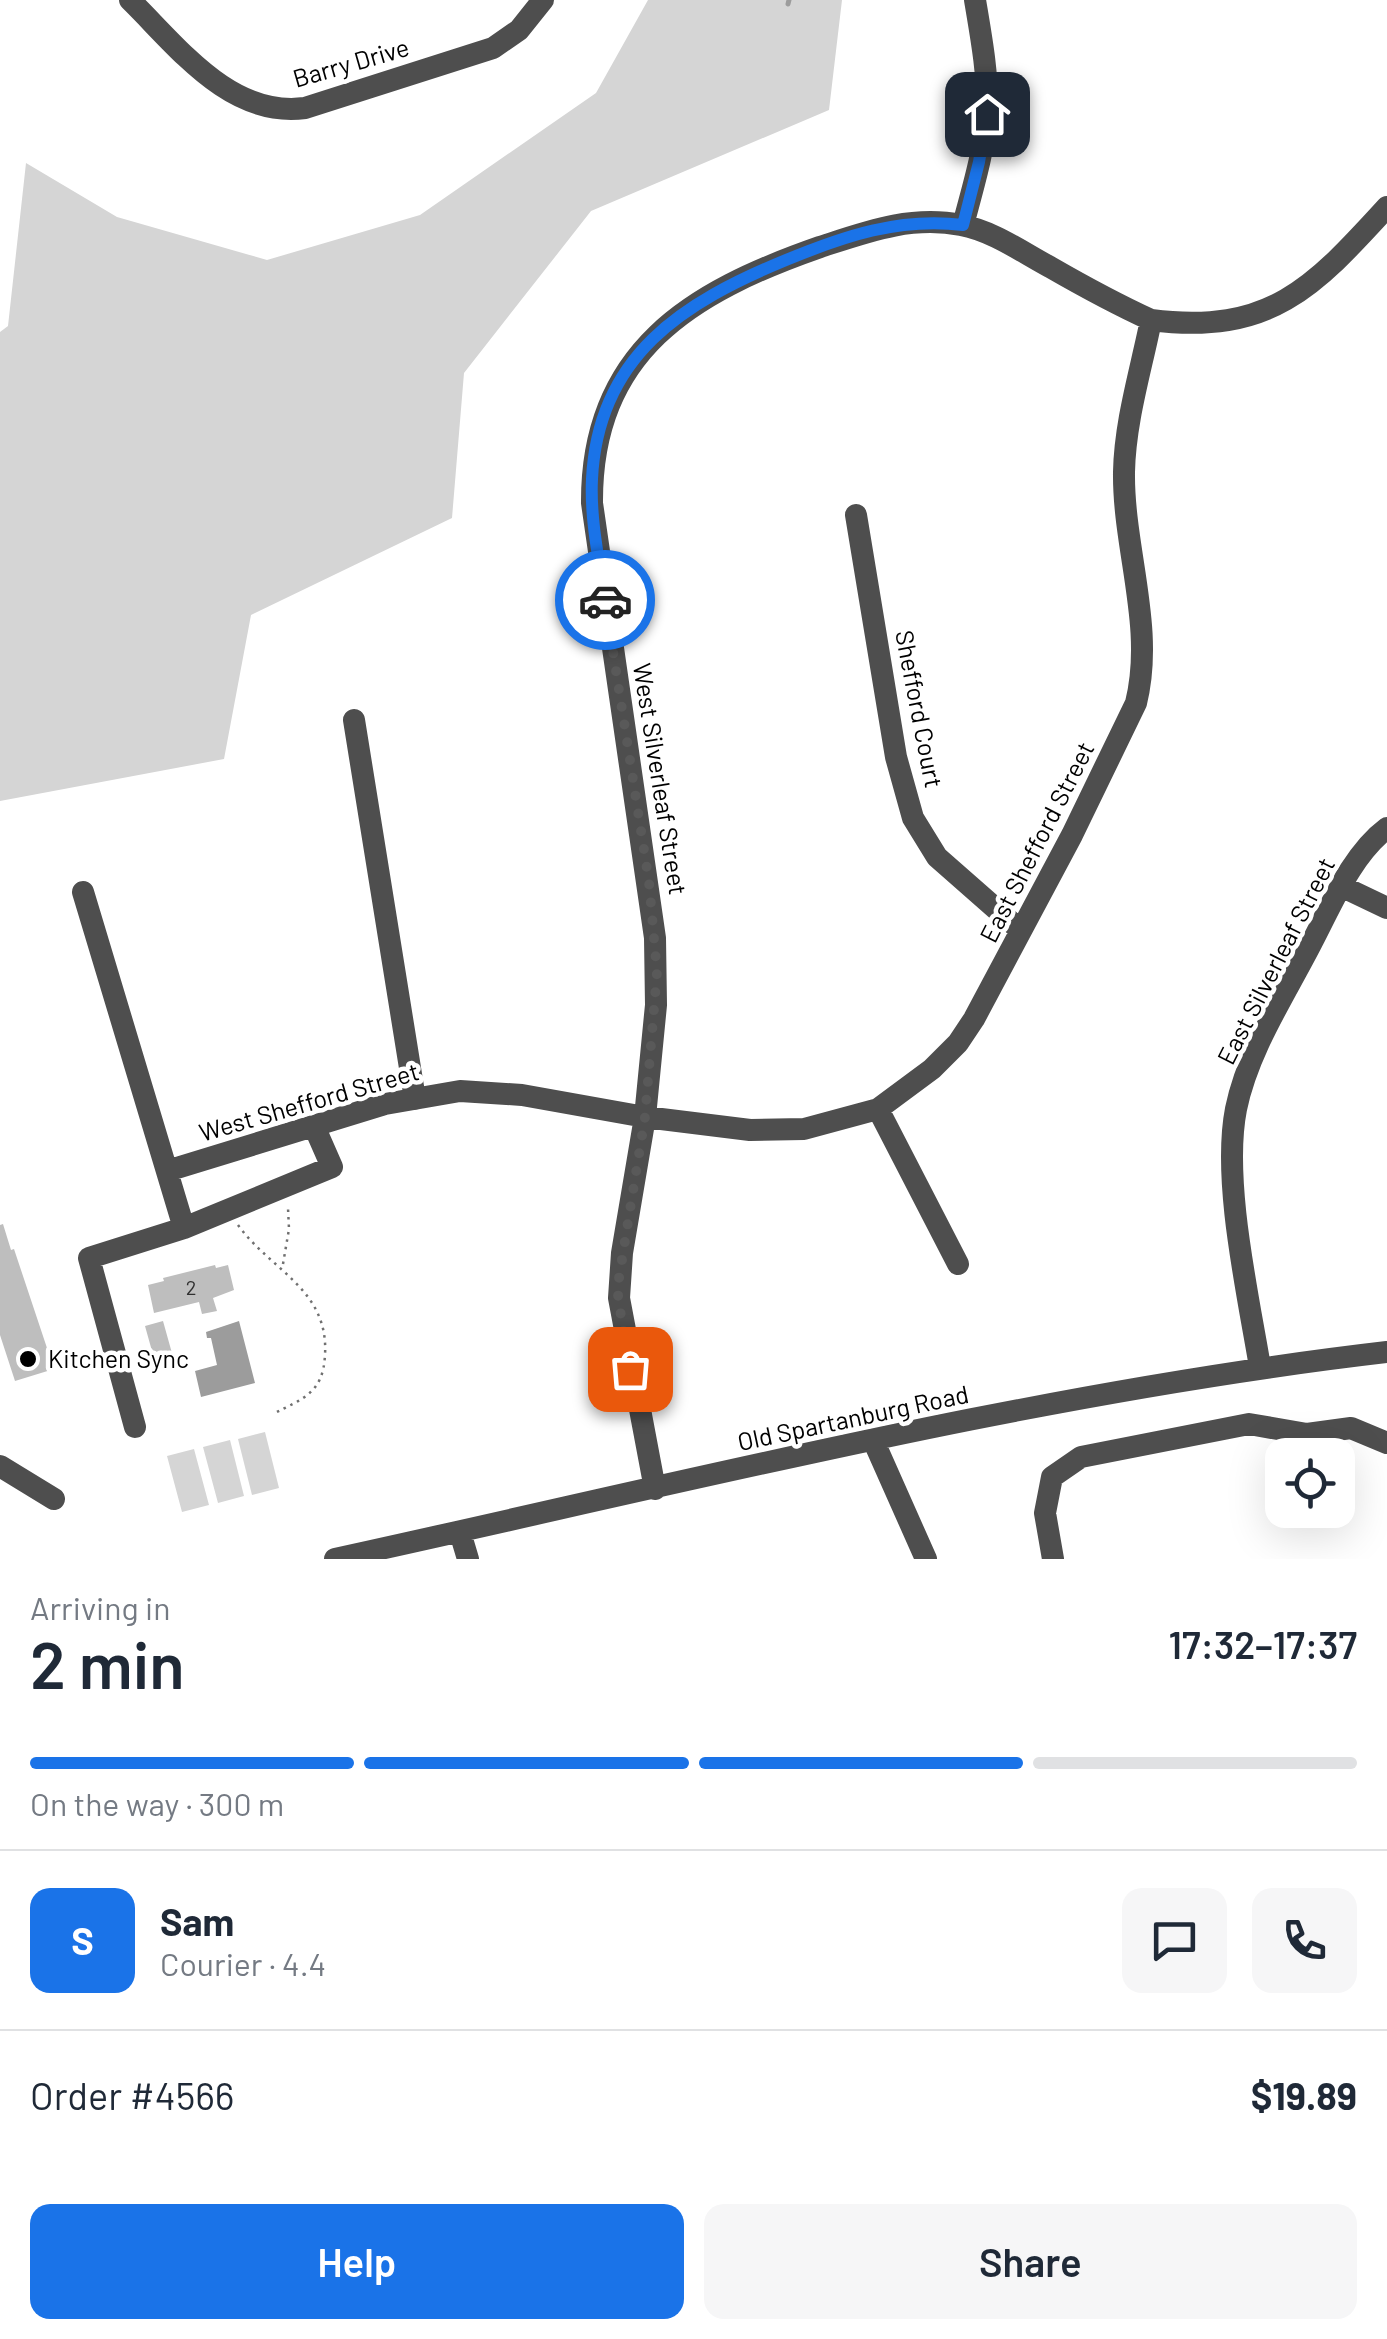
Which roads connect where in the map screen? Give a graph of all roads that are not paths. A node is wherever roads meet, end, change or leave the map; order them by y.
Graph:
1 (130, 0) edge
2 (543, 0) edge
3 (975, 0) edge
4 (1387, 206) edge
5 (963, 225) junction
6 (1151, 320) junction
7 (856, 514) dead end
8 (354, 720) dead end
9 (1387, 828) edge
10 (1342, 886) junction
11 (83, 892) dead end
12 (1387, 908) edge
13 (1020, 930) junction
14 (415, 1099) junction
15 (878, 1110) junction
16 (645, 1117) junction
17 (314, 1126) junction
18 (166, 1171) junction
19 (184, 1228) junction
20 (958, 1264) dead end
21 (1387, 1352) edge
22 (1260, 1367) junction
23 (134, 1427) dead end
24 (874, 1442) junction
25 (1387, 1443) edge
26 (0, 1466) edge
27 (655, 1489) junction
28 (54, 1498) dead end
29 (460, 1532) junction
30 (335, 1559) edge
31 (468, 1559) edge
32 (926, 1559) edge
33 (1053, 1559) edge

1 - 2 street, Barry Drive
3 - 5 street
4 - 6 street
5 - 6 street, West Silverleaf Street
5 - 16 street, West Silverleaf Street
6 - 13 street, East Shefford Street
7 - 13 street, Shefford Court
8 - 14 street
9 - 10 street, East Silverleaf Street
10 - 12 street
10 - 22 street, East Silverleaf Street
11 - 18 street
13 - 15 street, East Shefford Street
14 - 16 street, West Shefford Street
14 - 17 street, West Shefford Street
15 - 16 street, East Shefford Street
15 - 20 street
16 - 27 street, West Silverleaf Street
17 - 18 street, West Shefford Street
17 - 19 street
18 - 19 street
19 - 23 street
21 - 22 street, Old Spartanburg Road
22 - 24 street, Old Spartanburg Road
24 - 27 street, Old Spartanburg Road
24 - 32 street
25 - 33 street
26 - 28 street
27 - 29 street, Old Spartanburg Road
29 - 30 street, Old Spartanburg Road
29 - 31 street

